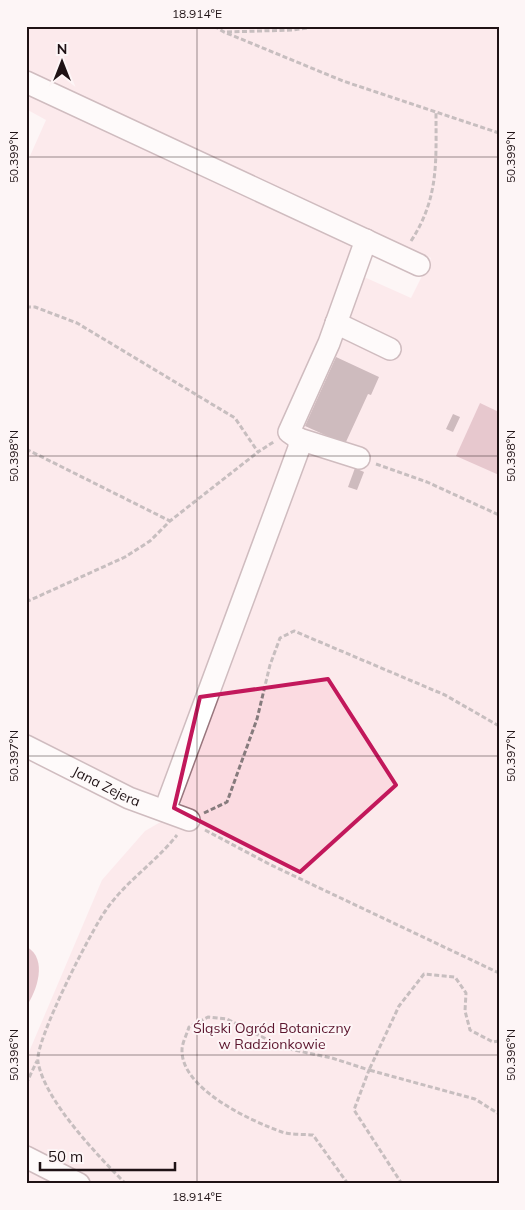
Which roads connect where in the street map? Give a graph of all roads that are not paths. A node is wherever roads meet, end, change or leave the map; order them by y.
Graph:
1 (26, 82) edge
2 (366, 240) junction
3 (410, 261) road end
4 (336, 323) junction
5 (390, 349) dead end
6 (295, 440) junction
7 (359, 458) road end
8 (26, 746) edge
9 (165, 810) junction
10 (189, 820) road end
11 (26, 1157) edge
12 (79, 1184) edge

1 - 2 street
2 - 3 street
2 - 4 street
4 - 5 street
4 - 6 street
6 - 7 street
6 - 9 street
8 - 9 street, Jana Zejera
9 - 10 street, Jana Zejera
11 - 12 street

